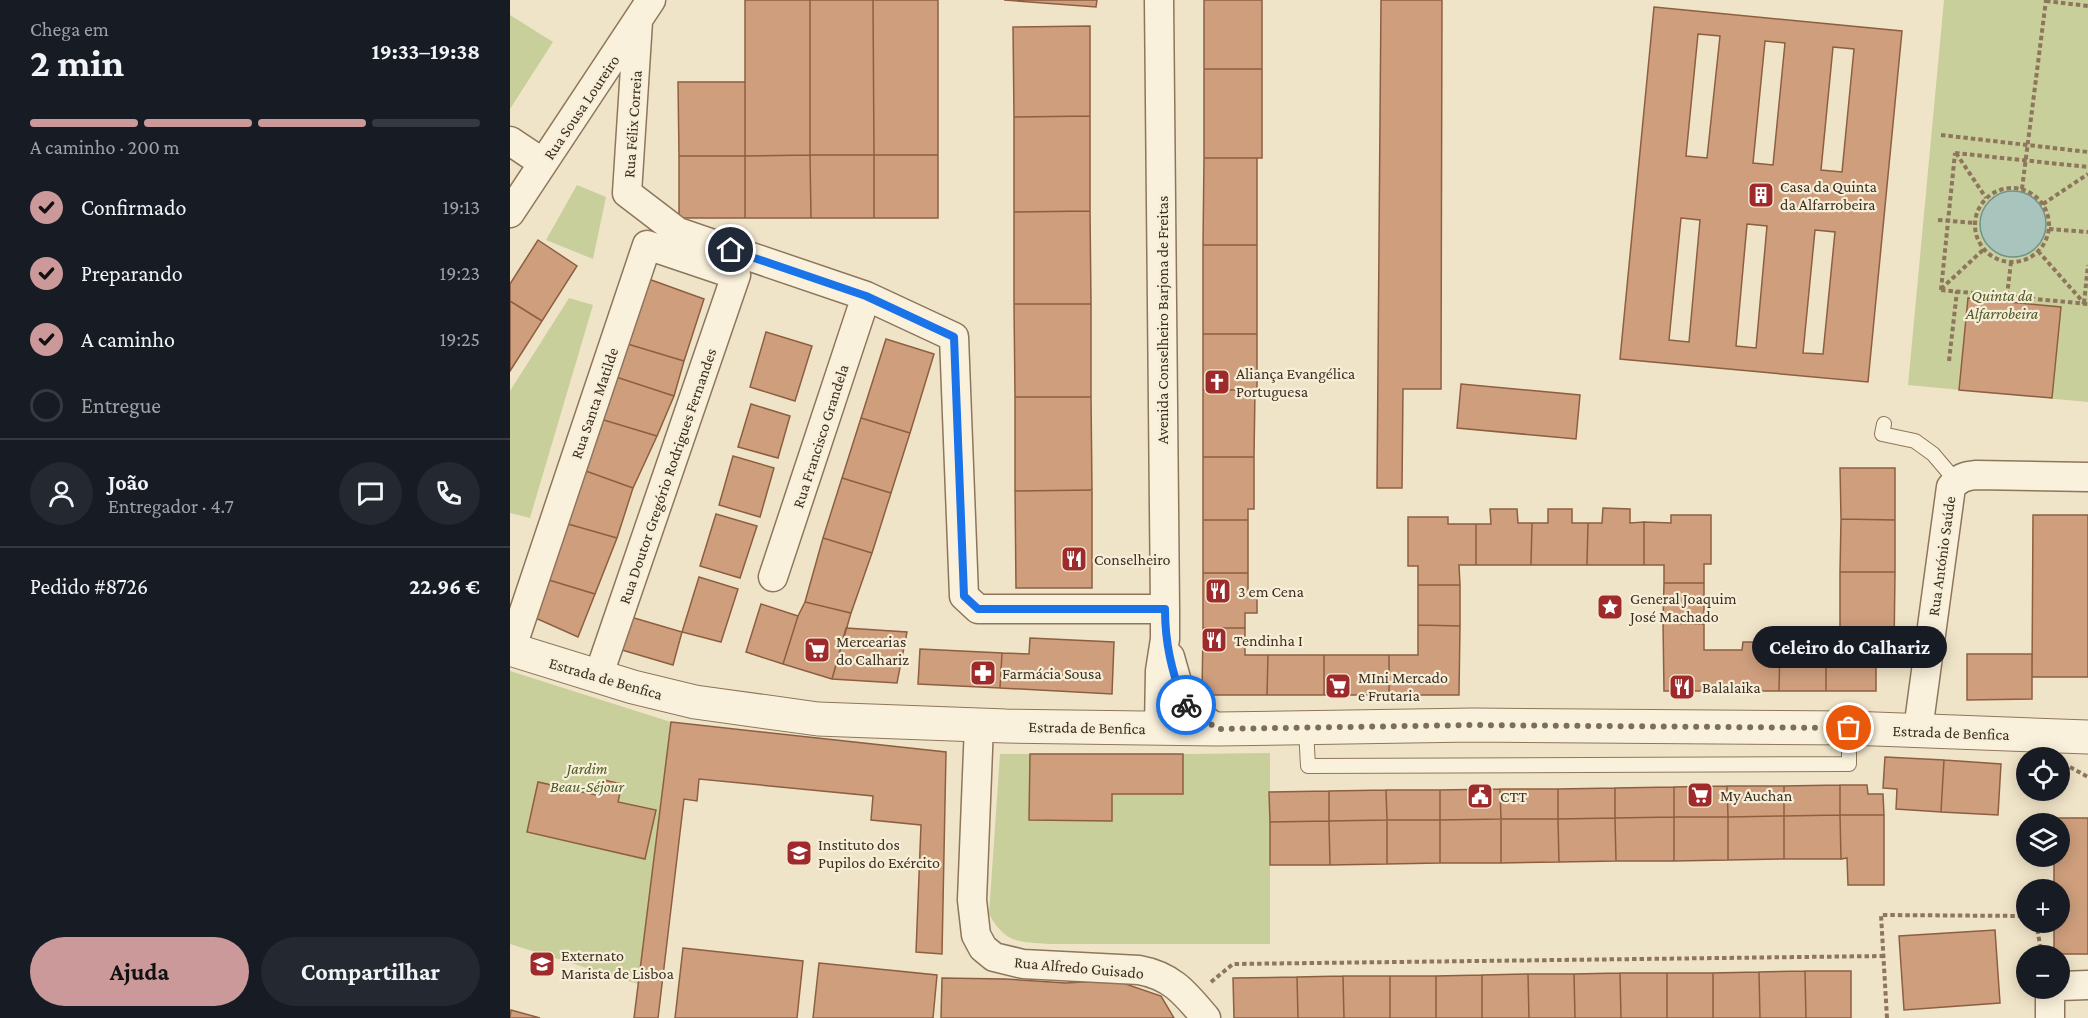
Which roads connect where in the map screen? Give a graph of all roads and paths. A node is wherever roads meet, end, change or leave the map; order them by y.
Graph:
1 (1159, 0) edge
2 (2046, 0) edge
3 (2088, 6) edge
4 (645, 11) edge
5 (1941, 135) dead end
6 (510, 141) edge
7 (2028, 145) junction
8 (2088, 152) edge
9 (1955, 153) junction
10 (2026, 160) junction
11 (543, 163) junction
12 (2088, 167) edge
13 (2088, 174) edge
14 (2022, 189) junction
15 (1986, 198) junction
16 (2043, 204) junction
17 (510, 213) edge
18 (1938, 220) dead end
19 (1948, 221) junction
20 (1975, 223) junction
21 (2049, 229) junction
22 (2088, 232) edge
23 (1984, 249) junction
24 (2038, 251) junction
25 (2011, 262) junction
26 (2088, 265) edge
27 (736, 275) joint
28 (1941, 290) junction
29 (1957, 291) junction
30 (866, 296) junction
31 (2007, 296) junction
32 (2086, 303) edge
33 (1949, 361) dead end
34 (1884, 424) dead end
35 (2088, 477) edge
36 (1956, 481) junction
37 (773, 577) dead end
38 (1165, 609) junction
39 (1165, 639) junction
40 (510, 650) edge
41 (598, 677) junction
42 (979, 725) junction
43 (1159, 728) junction
44 (1217, 729) junction
45 (1918, 730) junction
46 (2077, 745) edge
47 (2088, 777) edge
48 (2016, 916) edge
49 (1883, 956) junction
50 (1208, 984) dead end
51 (2088, 985) edge
52 (2070, 986) edge
53 (2050, 999) edge
54 (1206, 1018) edge
55 (1887, 1018) edge
56 (2050, 1018) edge

1 - 38 street, Avenida Conselheiro Barjona de Freitas
2 - 3 path
2 - 7 path
4 - 11 street, Rua Sousa Loureiro
4 - 30 street, Rua Félix Correia
5 - 7 path
6 - 11 street
7 - 8 path
7 - 10 path
9 - 10 path
9 - 15 path
9 - 19 path
10 - 12 path
10 - 14 path
11 - 17 street, Rua Sousa Loureiro
13 - 16 path
14 - 15 path
14 - 16 path
15 - 20 path
16 - 21 path
18 - 19 path
19 - 20 path
19 - 28 path
20 - 23 path
21 - 22 path
21 - 24 path
23 - 25 path
23 - 28 path
24 - 25 path
24 - 32 path
25 - 31 path
26 - 32 path
27 - 40 street, Rua Santa Matilde
27 - 41 street, Rua Doutor Gregório Rodrigues Fernandes
28 - 29 path
29 - 31 path
29 - 33 path
30 - 37 street, Rua Francisco Grandela
30 - 38 street, Rua Félix Correia
31 - 32 path
34 - 36 lane
35 - 36 street, Rua António Saúde
36 - 45 street, Rua António Saúde
38 - 39 street, Avenida Conselheiro Barjona de Freitas
39 - 43 street, Avenida Conselheiro Barjona de Freitas
39 - 44 street, Avenida Conselheiro Barjona de Freitas
40 - 41 street, Estrada de Benfica
41 - 42 street, Estrada de Benfica
42 - 43 street, Estrada de Benfica
42 - 54 street, Rua Alfredo Guisado
43 - 44 street, Estrada de Benfica
44 - 45 street, Estrada de Benfica
45 - 46 street, Estrada de Benfica
46 - 47 path
48 - 49 path
49 - 50 path
49 - 55 path
51 - 52 street
53 - 56 street

